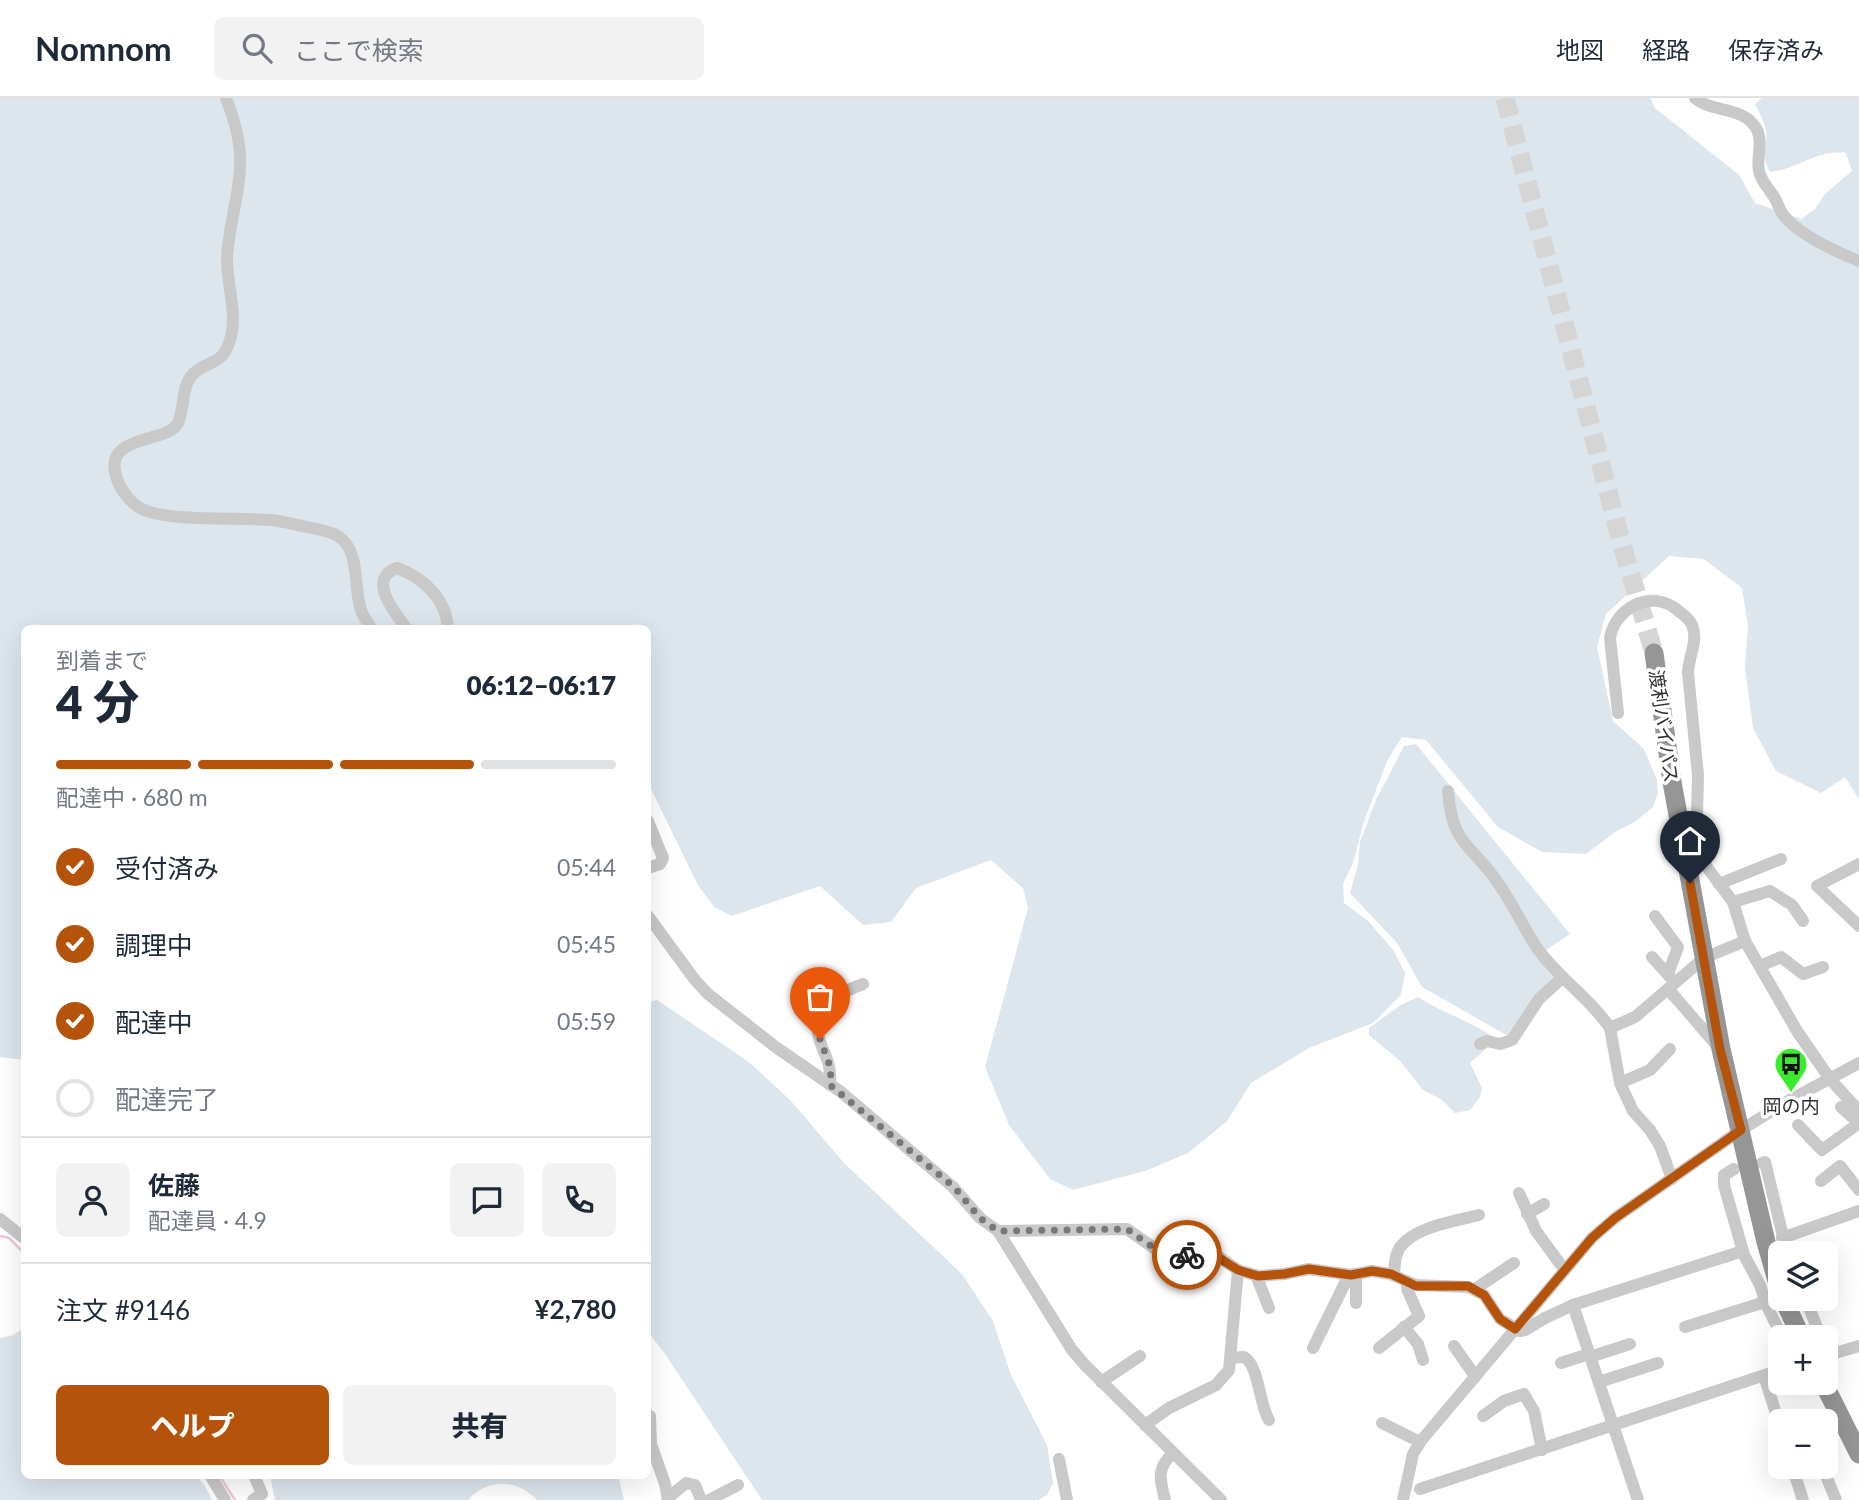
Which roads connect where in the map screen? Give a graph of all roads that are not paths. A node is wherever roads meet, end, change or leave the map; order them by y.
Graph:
1 (226, 98) edge
2 (1695, 98) edge
3 (1726, 98) edge
4 (1746, 118) junction
5 (1859, 261) edge
6 (369, 625) edge
7 (404, 625) edge
8 (448, 625) edge
9 (1654, 653) tunnel mouth
10 (1618, 713) dead end
11 (1448, 791) dead end
12 (651, 828) edge
13 (1781, 859) dead end
14 (1859, 864) edge
15 (651, 867) edge
16 (1718, 884) junction
17 (1733, 902) junction
18 (1655, 916) dead end
19 (651, 920) edge
20 (1804, 921) dead end
21 (1859, 926) edge
22 (1745, 941) junction
23 (1652, 957) dead end
24 (1704, 958) junction
25 (1760, 966) junction
26 (1823, 967) dead end
27 (1562, 978) junction
28 (1671, 983) junction
29 (863, 984) dead end
30 (1610, 1028) junction
31 (1480, 1044) dead end
32 (1670, 1049) dead end
33 (1720, 1049) junction
34 (1859, 1063) edge
35 (1830, 1079) junction
36 (1620, 1083) junction
37 (830, 1085) junction
38 (1841, 1107) dead end
39 (1859, 1111) edge
40 (1859, 1123) edge
41 (1798, 1125) dead end
42 (1741, 1130) junction
43 (1762, 1163) dead end
44 (1734, 1170) dead end
45 (1672, 1179) junction
46 (1821, 1181) dead end
47 (1859, 1190) edge
48 (1519, 1193) dead end
49 (1544, 1204) dead end
50 (1859, 1211) edge
51 (1527, 1214) junction
52 (1479, 1215) dead end
53 (0, 1219) edge
54 (998, 1231) junction
55 (21, 1236) edge
56 (1782, 1238) junction
57 (1783, 1241) edge
58 (1743, 1251) junction
59 (1768, 1253) edge
60 (1514, 1263) dead end
61 (1564, 1269) junction
62 (1238, 1270) junction
63 (1352, 1274) junction
64 (1256, 1275) junction
65 (1400, 1278) junction
66 (1768, 1286) edge
67 (1475, 1289) junction
68 (1768, 1300) edge
69 (1356, 1303) dead end
70 (1573, 1305) junction
71 (1269, 1308) dead end
72 (1685, 1327) dead end
73 (1404, 1328) junction
74 (1515, 1329) junction
75 (1630, 1344) dead end
76 (1454, 1346) dead end
77 (1859, 1346) edge
78 (1313, 1348) dead end
79 (1380, 1348) dead end
80 (1838, 1350) edge
81 (1589, 1355) junction
82 (1140, 1356) dead end
83 (1231, 1358) junction
84 (1423, 1360) dead end
85 (1561, 1363) dead end
86 (1658, 1363) dead end
87 (1768, 1374) edge
88 (1475, 1376) junction
89 (1764, 1376) junction
90 (1101, 1382) junction
91 (1599, 1382) junction
92 (1830, 1395) edge
93 (1831, 1395) edge
94 (1775, 1409) edge
95 (1483, 1416) dead end
96 (1269, 1420) dead end
97 (1382, 1423) dead end
98 (1145, 1425) junction
99 (1614, 1427) junction
100 (1420, 1441) junction
101 (1859, 1443) edge
102 (651, 1444) edge
103 (1542, 1450) junction
104 (1173, 1453) junction
105 (1859, 1454) edge
106 (1059, 1459) dead end
107 (1407, 1478) junction
108 (212, 1479) edge
109 (256, 1479) edge
110 (1796, 1479) edge
111 (1827, 1479) edge
112 (738, 1485) dead end
113 (1422, 1494) edge
114 (668, 1499) edge
115 (225, 1500) edge
116 (253, 1500) edge
117 (701, 1500) edge
118 (709, 1500) edge
119 (1067, 1500) edge
120 (1165, 1500) edge
121 (1221, 1500) edge
122 (1403, 1500) edge
123 (1638, 1500) edge
124 (1803, 1500) edge
125 (1836, 1500) edge

1 - 6 street
2 - 4 street
3 - 4 street
4 - 5 street
7 - 8 street
9 - 24 highway, 渡利バイパス
10 - 16 street
11 - 27 street
12 - 15 street
13 - 16 street
14 - 21 street
16 - 17 street
17 - 20 street
17 - 22 street
18 - 28 street
19 - 37 street
22 - 24 street
22 - 25 street
23 - 28 street
24 - 28 street
24 - 33 highway, 渡利バイパス
25 - 26 street
25 - 35 street
27 - 30 street
27 - 31 street
28 - 30 street
28 - 33 street
29 - 37 street
30 - 36 street
32 - 36 street
33 - 42 highway, 渡利バイパス
34 - 35 street
35 - 39 street
35 - 42 street
36 - 45 street
37 - 54 street
38 - 40 street
40 - 41 street
42 - 45 street
42 - 59 highway, 渡利バイパス
43 - 56 street
44 - 58 street
45 - 61 street
46 - 47 street
48 - 51 street
49 - 51 street
50 - 56 street
51 - 61 street
52 - 65 street
53 - 55 street
54 - 62 street
54 - 90 street
56 - 57 street
58 - 66 street
58 - 70 street
60 - 67 street
61 - 74 street
62 - 64 street
62 - 83 street
63 - 64 street
63 - 65 street
63 - 69 street
63 - 78 street
64 - 71 street
65 - 67 street
65 - 73 street
67 - 74 street
68 - 72 street
70 - 74 street
70 - 81 street
73 - 79 street
73 - 84 street
74 - 88 street
75 - 81 street
76 - 88 street
77 - 80 street
81 - 85 street
81 - 91 street
82 - 90 street
83 - 96 street
83 - 98 street
86 - 91 street
87 - 89 street
88 - 100 street
89 - 94 street
89 - 99 street
90 - 98 street
91 - 99 street
92 - 105 highway
93 - 101 highway
95 - 103 street
97 - 100 street
98 - 104 street
99 - 103 street
99 - 123 street
100 - 107 street
102 - 114 street
103 - 113 street
104 - 120 street
104 - 121 street
106 - 119 street
107 - 113 street
107 - 122 street
108 - 115 street
109 - 116 street
110 - 124 street
111 - 125 street
112 - 118 street
114 - 117 street

